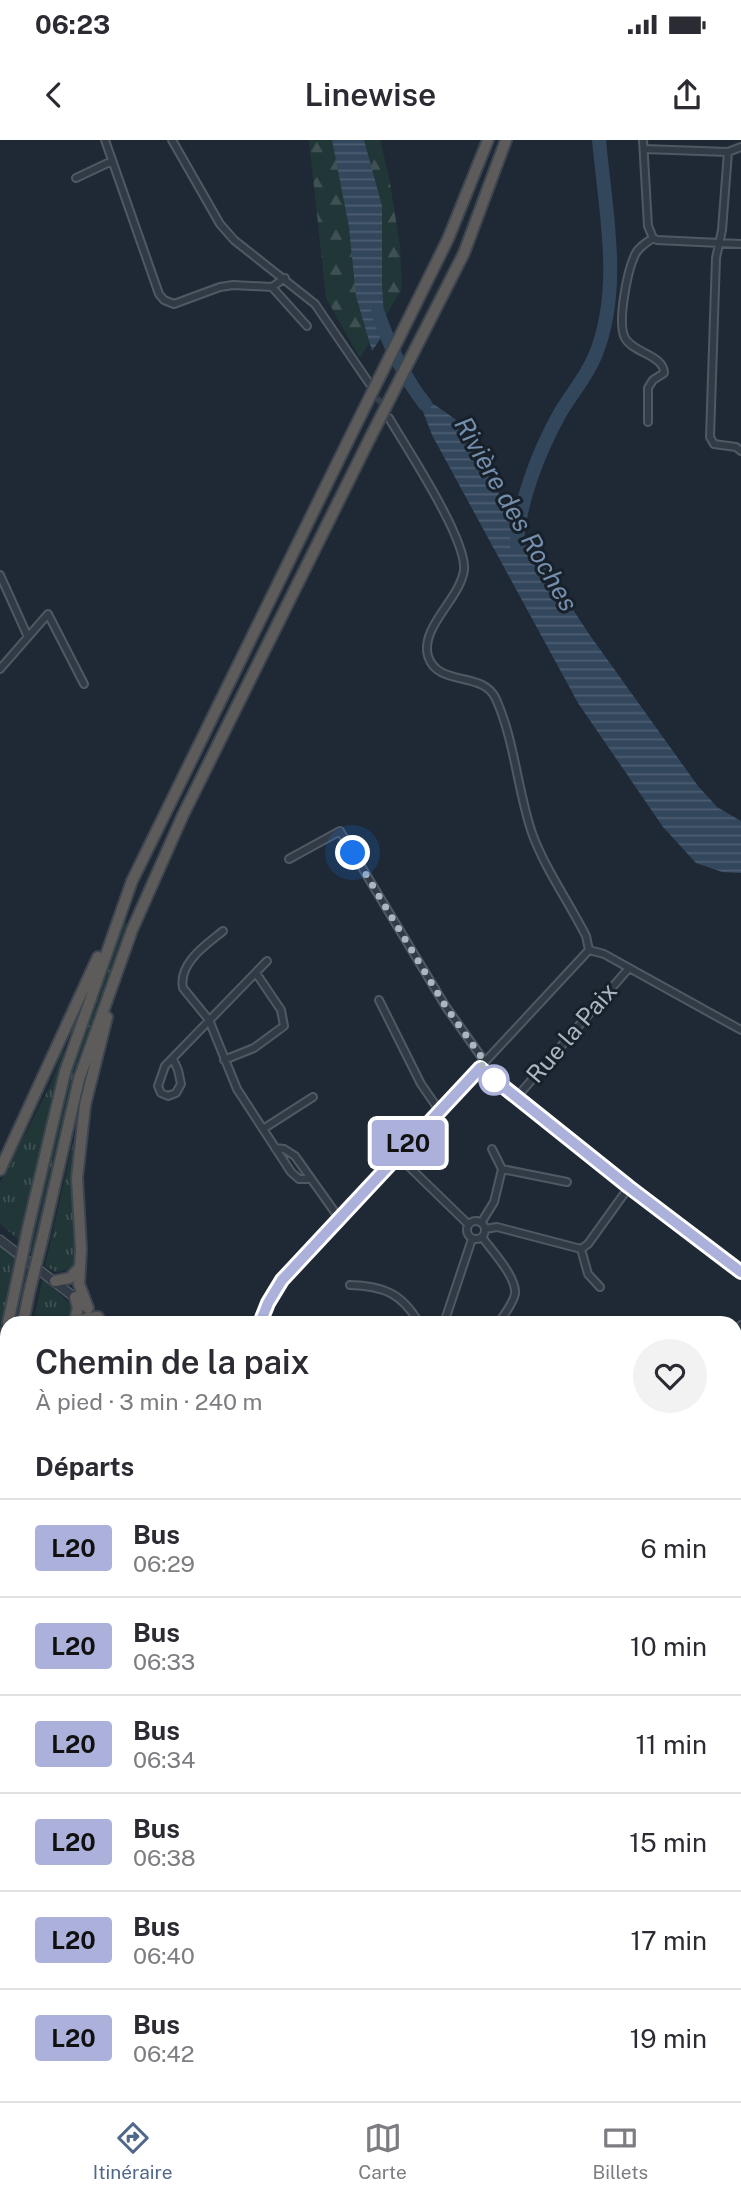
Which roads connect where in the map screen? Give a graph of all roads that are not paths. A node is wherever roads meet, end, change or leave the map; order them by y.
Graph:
1 (105, 140) edge
2 (172, 140) edge
3 (488, 140) edge
4 (506, 140) edge
5 (643, 140) edge
6 (741, 147) edge
7 (644, 149) junction
8 (728, 152) junction
9 (112, 161) junction
10 (76, 178) dead end
11 (653, 238) junction
12 (719, 242) junction
13 (741, 244) edge
14 (285, 278) junction
15 (272, 287) junction
16 (307, 326) dead end
17 (369, 383) tunnel mouth
18 (389, 418) tunnel mouth
19 (648, 422) dead end
20 (741, 451) edge
21 (0, 575) edge
22 (28, 637) junction
23 (0, 669) edge
24 (84, 684) dead end
25 (289, 859) dead end
26 (132, 881) junction
27 (132, 930) junction
28 (223, 930) dead end
29 (589, 950) junction
30 (267, 961) dead end
31 (628, 968) junction
32 (256, 973) junction
33 (379, 1000) dead end
34 (209, 1020) junction
35 (741, 1030) edge
36 (173, 1059) junction
37 (224, 1060) junction
38 (482, 1065) junction
39 (313, 1097) dead end
40 (516, 1098) junction
41 (439, 1111) junction
42 (263, 1129) junction
43 (275, 1148) junction
44 (492, 1149) dead end
45 (397, 1155) junction
46 (502, 1169) junction
47 (0, 1170) edge
48 (310, 1179) junction
49 (567, 1182) dead end
50 (629, 1187) junction
51 (339, 1218) junction
52 (468, 1224) junction
53 (483, 1226) junction
54 (482, 1237) junction
55 (472, 1239) junction
56 (0, 1240) edge
57 (580, 1249) junction
58 (80, 1267) junction
59 (741, 1272) edge
60 (55, 1281) junction
61 (350, 1285) dead end
62 (600, 1287) dead end
63 (75, 1297) junction
64 (88, 1308) junction
65 (9, 1316) edge
66 (24, 1316) edge
67 (76, 1316) edge
68 (97, 1316) edge
69 (263, 1316) edge
70 (415, 1316) edge
71 (446, 1316) edge
72 (503, 1316) edge

1 - 9 street
2 - 14 street
3 - 26 highway, bridge
4 - 27 highway, bridge
5 - 7 street
6 - 8 street
7 - 8 street
7 - 11 street
8 - 12 street
9 - 10 street
9 - 15 street
11 - 12 street
11 - 19 street
12 - 13 street
12 - 20 street
14 - 15 street
14 - 17 street
15 - 16 street
18 - 29 street
21 - 22 street
22 - 23 street
22 - 24 street
25 - 38 street
26 - 47 highway
26 - 65 highway, bridge
27 - 58 highway
27 - 66 highway, bridge
28 - 34 street
29 - 31 street
29 - 38 street
30 - 32 street
31 - 35 street
31 - 40 street, Rue la Paix
32 - 34 street
32 - 37 street
33 - 41 street
34 - 36 street
34 - 37 street
36 - 36 street
37 - 42 street
38 - 40 street
38 - 41 street
39 - 42 street
40 - 50 street
41 - 45 street
42 - 43 street
43 - 48 street
43 - 48 street
44 - 46 street
45 - 51 street
45 - 52 street
46 - 49 street
46 - 53 street
48 - 51 street
50 - 57 street
50 - 59 street
51 - 69 street
52 - 53 street
52 - 55 street
53 - 54 street
53 - 57 street
54 - 55 street
54 - 72 street
55 - 71 street
56 - 60 street
57 - 62 street
58 - 60 highway
58 - 64 highway
60 - 63 street
61 - 70 street
63 - 64 street
63 - 67 highway
64 - 68 street

